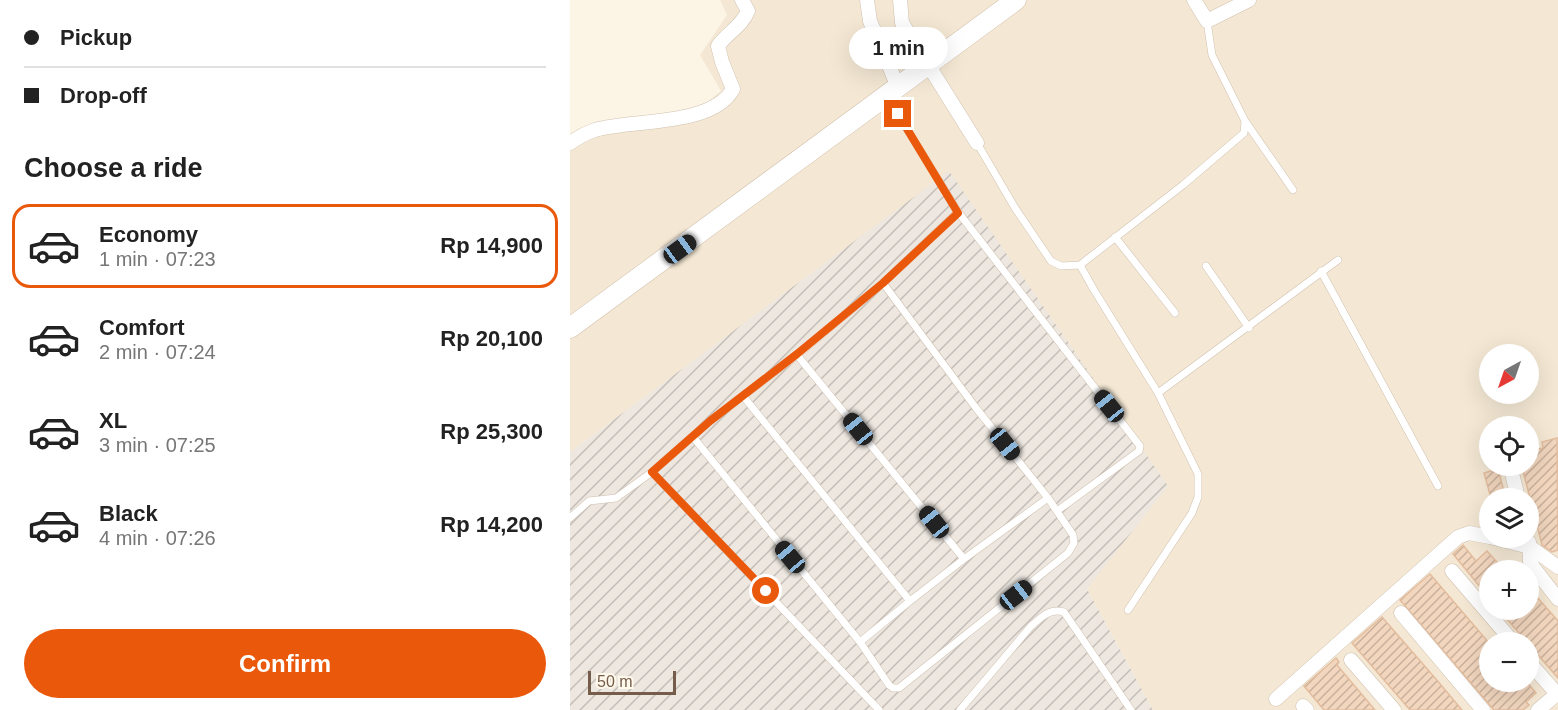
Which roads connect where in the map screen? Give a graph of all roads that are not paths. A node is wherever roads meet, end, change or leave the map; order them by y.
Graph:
1 (742, 0) edge
2 (867, 0) edge
3 (900, 0) edge
4 (1016, 0) edge
5 (1194, 0) edge
6 (1249, 0) edge
7 (1207, 21) junction
8 (908, 80) junction
9 (1245, 121) junction
10 (570, 143) edge
11 (977, 144) joint
12 (1293, 190) dead end
13 (958, 213) junction
14 (1115, 237) junction
15 (1338, 260) dead end
16 (1080, 265) junction
17 (1206, 266) dead end
18 (1321, 271) junction
19 (883, 283) junction
20 (1175, 313) dead end
21 (570, 328) edge
22 (1249, 328) junction
23 (797, 354) junction
24 (1158, 393) junction
25 (743, 396) junction
26 (693, 437) junction
27 (652, 472) junction
28 (1438, 486) dead end
29 (1048, 498) junction
30 (1057, 511) junction
31 (570, 518) edge
32 (1479, 535) edge
33 (1529, 548) edge
34 (1536, 548) edge
35 (964, 559) junction
36 (1558, 567) edge
37 (1452, 571) dead end
38 (1558, 599) edge
39 (910, 601) junction
40 (1128, 610) dead end
41 (1401, 613) dead end
42 (1504, 632) edge
43 (860, 642) junction
44 (1351, 660) dead end
45 (1539, 673) edge
46 (1558, 694) edge
47 (1276, 699) dead end
48 (879, 710) edge
49 (960, 710) edge
50 (1131, 710) edge
51 (1394, 710) edge
52 (1483, 710) edge
53 (1538, 710) edge

1 - 10 street
2 - 8 street
3 - 8 street
4 - 8 street
5 - 7 street
6 - 7 street
7 - 9 lane
8 - 11 street
8 - 13 lane
8 - 21 street
9 - 12 lane
9 - 14 lane
11 - 16 lane
13 - 19 lane
13 - 30 lane
14 - 16 lane
14 - 20 lane
15 - 18 lane
16 - 24 lane
17 - 22 lane
18 - 22 lane
18 - 28 lane
19 - 23 lane
19 - 29 lane
22 - 24 lane
23 - 25 lane
23 - 35 lane
24 - 40 lane
25 - 26 lane
25 - 39 lane
26 - 27 lane
26 - 43 lane
27 - 31 lane
27 - 48 lane
29 - 30 lane
29 - 35 lane
30 - 43 lane
32 - 47 street
33 - 38 street
34 - 36 street
35 - 39 lane
37 - 42 street
39 - 43 lane
41 - 52 street
44 - 51 street
45 - 46 street
46 - 53 street
49 - 50 lane

